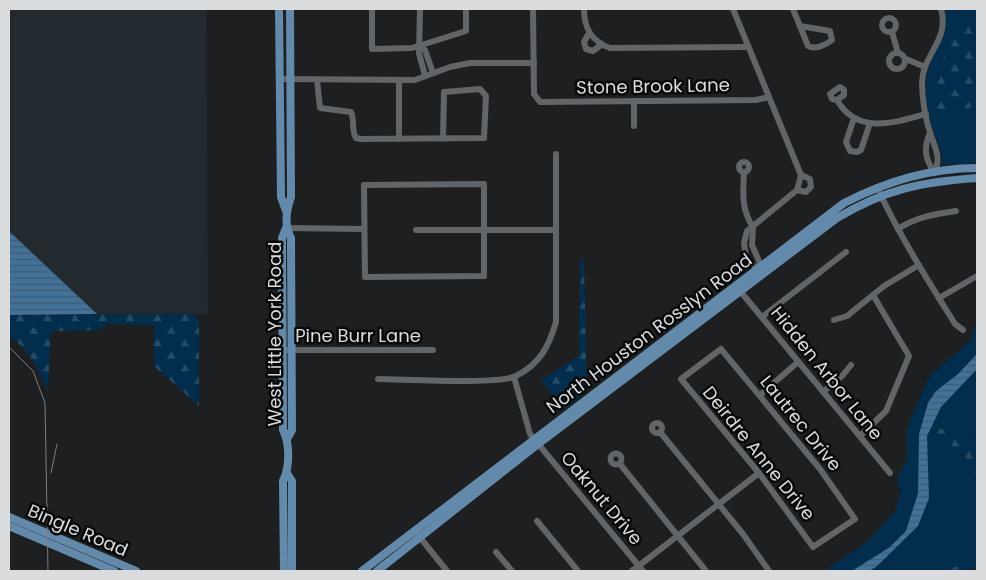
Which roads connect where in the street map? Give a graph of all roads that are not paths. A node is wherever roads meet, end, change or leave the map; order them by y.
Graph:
1 (280, 9) edge
2 (290, 9) edge
3 (372, 9) edge
4 (420, 9) edge
5 (466, 9) edge
6 (533, 9) edge
7 (584, 9) edge
8 (733, 9) edge
9 (793, 9) edge
10 (941, 9) edge
11 (800, 26) junction
12 (892, 32) dead end
13 (589, 33) junction
14 (601, 45) junction
15 (420, 46) junction
16 (748, 47) junction
17 (898, 53) junction
18 (906, 59) junction
19 (534, 63) junction
20 (925, 67) junction
21 (433, 73) junction
22 (425, 76) junction
23 (280, 79) junction
24 (290, 79) junction
25 (317, 80) junction
26 (399, 80) junction
27 (769, 97) junction
28 (837, 100) dead end
29 (634, 101) junction
30 (926, 114) junction
31 (854, 118) junction
32 (870, 123) junction
33 (634, 126) dead end
34 (930, 133) junction
35 (443, 138) junction
36 (399, 139) junction
37 (556, 154) dead end
38 (977, 168) edge
39 (744, 172) dead end
40 (801, 175) junction
41 (937, 177) junction
42 (977, 178) edge
43 (877, 187) junction
44 (797, 190) junction
45 (881, 195) junction
46 (286, 210) junction
47 (956, 211) dead end
48 (816, 224) junction
49 (752, 227) junction
50 (286, 228) junction
51 (364, 229) junction
52 (898, 229) junction
53 (416, 230) dead end
54 (484, 230) junction
55 (556, 230) junction
56 (822, 230) junction
57 (846, 252) dead end
58 (919, 265) junction
59 (759, 268) junction
60 (764, 274) junction
61 (977, 276) edge
62 (291, 279) junction
63 (282, 280) junction
64 (741, 292) junction
65 (873, 295) junction
66 (939, 298) junction
67 (709, 311) junction
68 (762, 317) junction
69 (834, 320) dead end
70 (963, 330) dead end
71 (662, 341) junction
72 (665, 349) junction
73 (282, 350) junction
74 (291, 350) junction
75 (433, 350) dead end
76 (643, 361) junction
77 (798, 362) junction
78 (851, 365) dead end
79 (514, 377) junction
80 (378, 378) dead end
81 (681, 379) joint
82 (823, 392) junction
83 (760, 395) junction
84 (660, 432) dead end
85 (860, 436) junction
86 (287, 439) junction
87 (536, 442) junction
88 (620, 464) dead end
89 (759, 473) junction
90 (890, 473) dead end
91 (471, 492) junction
92 (288, 504) junction
93 (720, 505) junction
94 (9, 517) edge
95 (537, 521) dead end
96 (20, 525) junction
97 (9, 526) edge
98 (414, 530) junction
99 (679, 535) junction
100 (420, 538) junction
101 (813, 547) joint
102 (496, 552) dead end
103 (94, 553) junction
104 (91, 562) junction
105 (641, 569) edge
106 (114, 571) edge
107 (136, 571) edge
108 (284, 571) edge
109 (292, 571) edge
110 (362, 571) edge
111 (376, 571) edge
112 (447, 571) edge
113 (512, 571) edge
114 (578, 571) edge
115 (632, 571) edge
116 (706, 571) edge
117 (769, 571) edge

1 - 23 main road, West Little York Road
2 - 24 main road, West Little York Road
3 - 15 street
4 - 15 street
5 - 15 street
6 - 19 street
7 - 13 street
8 - 16 street
9 - 11 street
10 - 20 street
11 - 11 street
12 - 17 street
13 - 14 street
13 - 14 street
14 - 16 street
15 - 21 street
15 - 22 street
16 - 27 street
17 - 18 street
17 - 18 street
18 - 20 street
19 - 21 street
19 - 29 street, Stone Brook Lane
20 - 30 street
21 - 22 street
22 - 26 street
23 - 24 street
23 - 46 main road, West Little York Road
24 - 25 street
24 - 46 main road, West Little York Road
25 - 26 street
25 - 36 street
26 - 36 street
27 - 29 street, Stone Brook Lane
27 - 40 street
28 - 31 street
29 - 33 street
30 - 32 street
30 - 34 street
31 - 32 street
31 - 32 street
34 - 41 street
34 - 41 street
35 - 35 street
35 - 36 street
37 - 55 street
38 - 41 main road, North Houston Rosslyn Road
39 - 49 street
40 - 44 street
40 - 44 street
41 - 42 main road, North Houston Rosslyn Road
41 - 43 main road, North Houston Rosslyn Road
41 - 45 main road, North Houston Rosslyn Road
43 - 45 street
43 - 48 main road, North Houston Rosslyn Road
44 - 49 street
45 - 52 street
45 - 56 main road, North Houston Rosslyn Road
46 - 50 main road, West Little York Road
47 - 52 street
48 - 56 main road
48 - 59 main road, North Houston Rosslyn Road
49 - 59 street
50 - 51 street
50 - 62 main road, West Little York Road
50 - 63 main road, West Little York Road
51 - 54 street
51 - 54 street
52 - 58 street
53 - 54 street
54 - 55 street
55 - 79 street
56 - 60 main road, North Houston Rosslyn Road
57 - 68 street
58 - 65 street
58 - 66 street
59 - 60 street
59 - 67 main road, North Houston Rosslyn Road
60 - 64 main road, North Houston Rosslyn Road
61 - 66 street
62 - 63 main road
62 - 74 main road, West Little York Road
63 - 73 main road, West Little York Road
64 - 67 main road, North Houston Rosslyn Road
64 - 68 street, Hidden Arbor Lane
65 - 69 street
65 - 85 street
66 - 70 street
67 - 71 main road, North Houston Rosslyn Road
67 - 72 main road, North Houston Rosslyn Road
68 - 77 street, Hidden Arbor Lane
71 - 72 main road
71 - 76 main road, North Houston Rosslyn Road
72 - 76 main road, North Houston Rosslyn Road
73 - 74 street, Pine Burr Lane
73 - 86 main road, West Little York Road
74 - 75 street, Pine Burr Lane
74 - 86 main road, West Little York Road
76 - 87 main road, North Houston Rosslyn Road
77 - 82 street, Hidden Arbor Lane
77 - 83 street
78 - 82 street
79 - 80 street
79 - 87 street, Oaknut Drive
81 - 83 street, Lautrec Drive
81 - 89 street, Deirdre Anne Drive
82 - 85 street, Hidden Arbor Lane
83 - 101 street, Lautrec Drive
84 - 93 street
85 - 90 street, Hidden Arbor Lane
86 - 92 main road, West Little York Road
87 - 91 main road, North Houston Rosslyn Road
87 - 105 street, Oaknut Drive
88 - 99 street
89 - 93 street
89 - 101 street, Deirdre Anne Drive
91 - 98 main road, North Houston Rosslyn Road
91 - 100 main road, North Houston Rosslyn Road
92 - 108 main road, West Little York Road
92 - 109 main road, West Little York Road
93 - 99 street
93 - 117 street
94 - 96 main road, Bingle Road
95 - 114 street
96 - 97 main road, Bingle Road
96 - 103 main road, Bingle Road
96 - 104 main road, Bingle Road
98 - 100 street
98 - 110 main road, North Houston Rosslyn Road
99 - 105 street
99 - 116 street
100 - 111 main road, North Houston Rosslyn Road
100 - 112 street
102 - 113 street
103 - 104 main road
103 - 107 main road, Bingle Road
104 - 106 main road, Bingle Road
105 - 115 street

